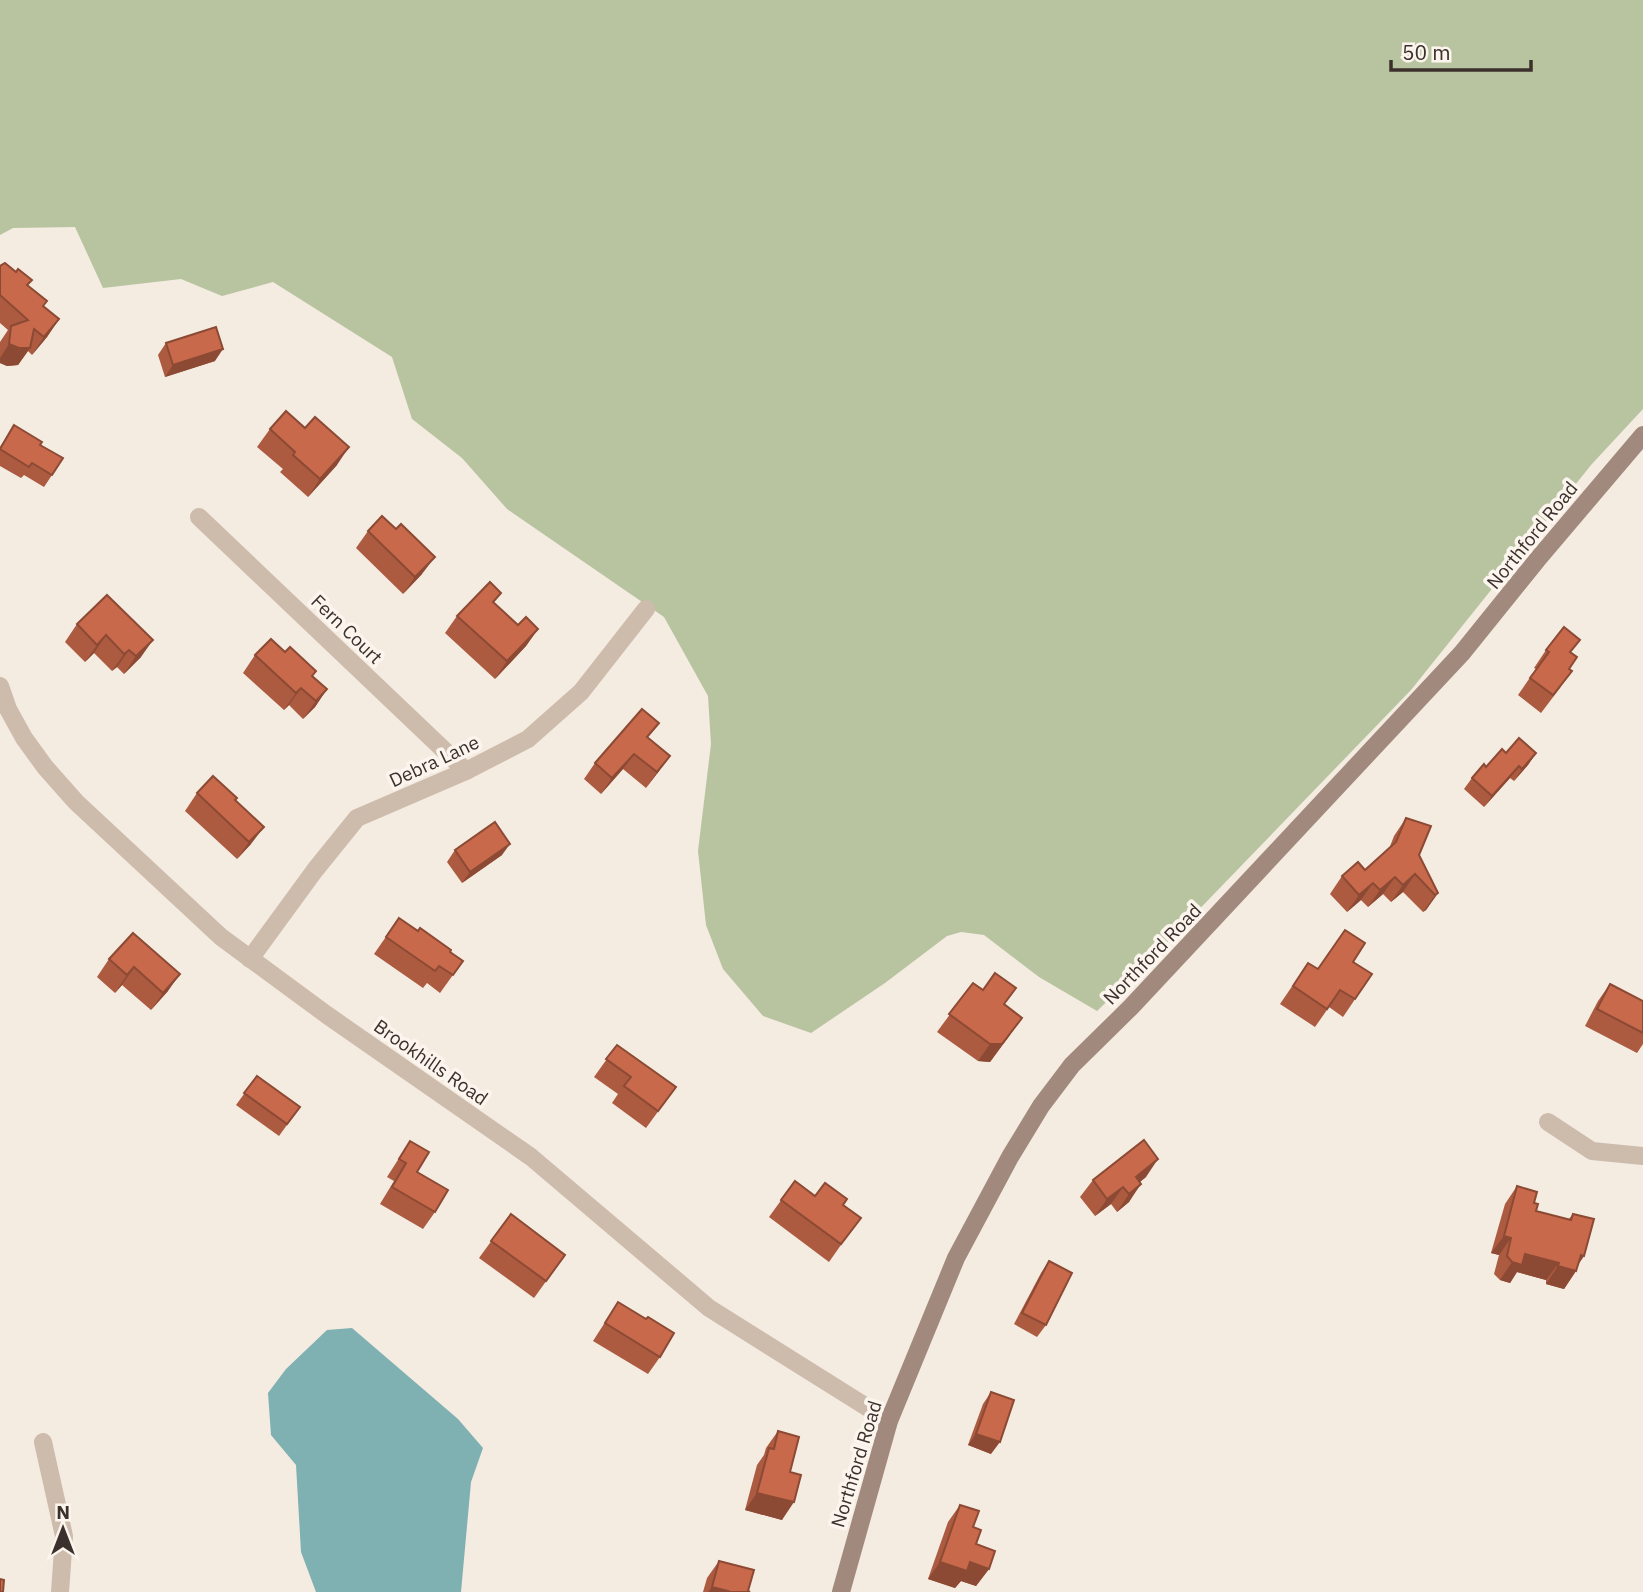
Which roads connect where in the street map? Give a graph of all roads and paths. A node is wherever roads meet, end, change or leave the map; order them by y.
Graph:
1 (1643, 435) edge
2 (199, 517) dead end
3 (646, 609) dead end
4 (0, 686) edge
5 (466, 771) junction
6 (250, 959) junction
7 (1548, 1122) dead end
8 (1643, 1156) edge
9 (889, 1420) junction
10 (43, 1443) dead end
11 (60, 1592) edge
12 (841, 1592) edge

1 - 9 street, Northford Road
2 - 5 street, Fern Court
3 - 5 street, Debra Lane
4 - 6 street, Brookhills Road
5 - 6 street, Debra Lane
6 - 9 street, Brookhills Road
7 - 8 street
9 - 12 street, Northford Road
10 - 11 street

